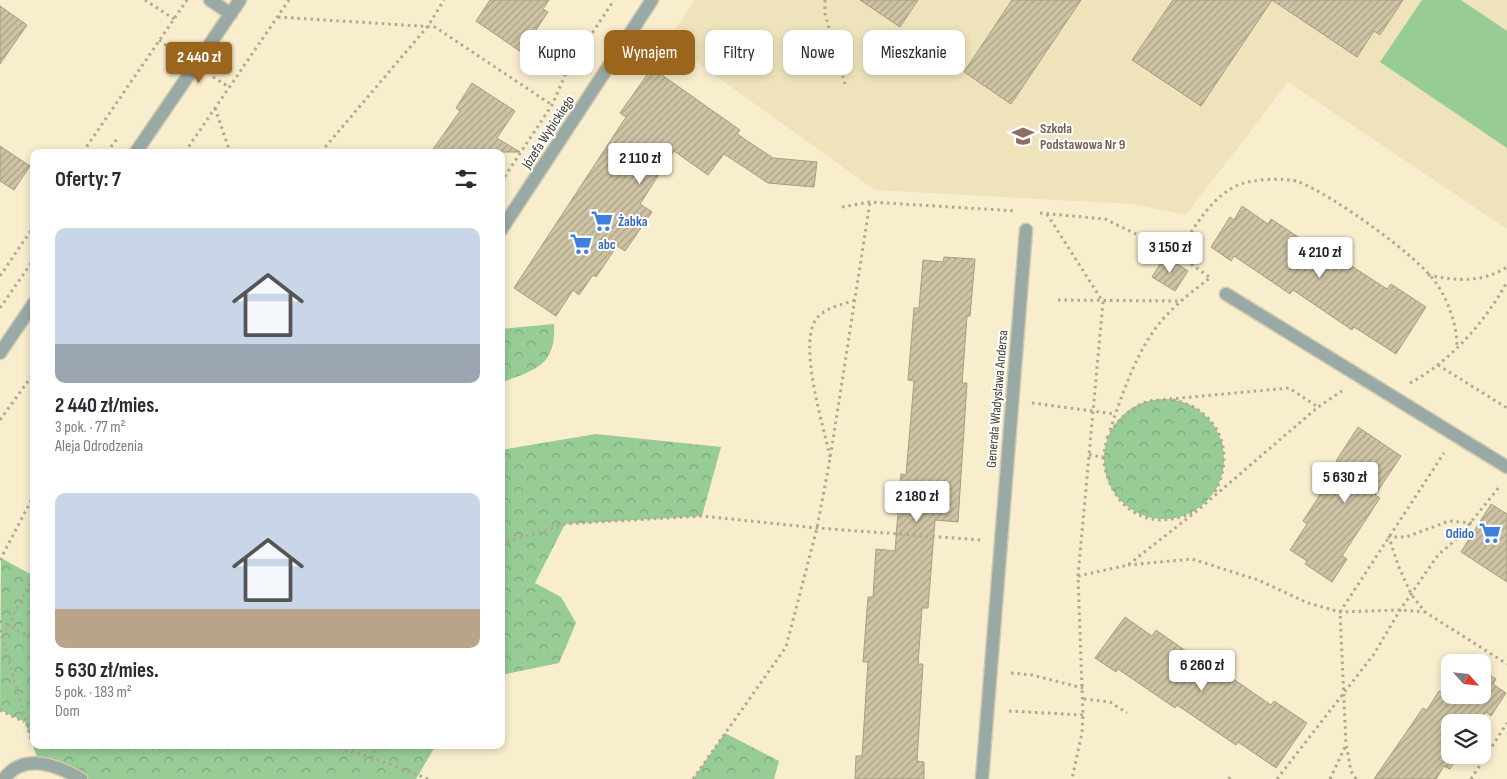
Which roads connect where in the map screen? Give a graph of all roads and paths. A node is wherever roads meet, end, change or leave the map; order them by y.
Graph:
1 (145, 0) edge
2 (187, 0) edge
3 (210, 0) edge
4 (240, 0) edge
5 (289, 0) edge
6 (444, 0) edge
7 (614, 0) edge
8 (652, 0) edge
9 (825, 0) edge
10 (231, 14) junction
11 (278, 17) junction
12 (174, 19) junction
13 (428, 26) junction
14 (159, 40) junction
15 (176, 53) dead end
16 (845, 84) dead end
17 (552, 105) junction
18 (215, 107) junction
19 (86, 149) edge
20 (138, 149) edge
21 (187, 149) edge
22 (229, 149) edge
23 (324, 149) edge
24 (505, 176) edge
25 (870, 202) junction
26 (842, 207) dead end
27 (1019, 212) dead end
28 (1034, 213) dead end
29 (1047, 214) junction
30 (505, 224) edge
31 (1026, 230) dead end
32 (30, 232) edge
33 (1177, 254) junction
34 (30, 265) edge
35 (1507, 267) edge
36 (1428, 275) junction
37 (0, 276) edge
38 (1210, 277) junction
39 (1507, 282) edge
40 (1226, 294) joint
41 (856, 300) junction
42 (1058, 300) dead end
43 (1181, 301) junction
44 (1103, 302) junction
45 (0, 308) edge
46 (30, 309) edge
47 (1457, 347) junction
48 (0, 352) edge
49 (1437, 365) junction
50 (1361, 378) junction
51 (30, 379) edge
52 (1388, 394) junction
53 (1167, 398) junction
54 (1012, 402) junction
55 (1318, 407) junction
56 (1507, 408) edge
57 (1093, 410) junction
58 (1115, 414) junction
59 (0, 420) edge
60 (1455, 435) junction
61 (1107, 438) junction
62 (1089, 455) junction
63 (1104, 457) junction
64 (830, 459) junction
65 (1507, 468) edge
66 (1502, 483) dead end
67 (1212, 498) junction
68 (30, 503) edge
69 (28, 507) joint
70 (1198, 510) junction
71 (1472, 522) junction
72 (817, 528) junction
73 (1389, 537) junction
74 (982, 540) dead end
75 (505, 543) edge
76 (0, 560) edge
77 (1128, 565) junction
78 (1078, 576) junction
79 (30, 584) edge
80 (1411, 594) junction
81 (1400, 610) junction
82 (1340, 612) junction
83 (1425, 612) junction
84 (0, 621) edge
85 (8, 626) junction
86 (0, 630) edge
87 (30, 637) edge
88 (1507, 664) edge
89 (991, 672) junction
90 (1084, 688) junction
91 (1344, 692) junction
92 (1084, 699) junction
93 (0, 710) edge
94 (988, 710) junction
95 (1128, 713) dead end
96 (1084, 715) junction
97 (1507, 723) edge
98 (1346, 744) junction
99 (341, 749) edge
100 (376, 749) edge
101 (371, 757) junction
102 (4, 779) edge
103 (81, 779) edge
104 (428, 779) edge
105 (694, 779) edge
106 (982, 779) edge
107 (1072, 779) edge
108 (1278, 779) edge
109 (1330, 779) edge
110 (1356, 779) edge
111 (1471, 779) edge

1 - 12 path
2 - 12 path
3 - 10 street
4 - 10 street
5 - 11 path
6 - 13 path
7 - 17 path
8 - 30 street, Józefa Wybickiego
9 - 16 path
10 - 20 street
11 - 13 path
11 - 18 path
12 - 14 path
13 - 17 path
13 - 23 path
14 - 15 path
14 - 19 path
17 - 24 path
18 - 21 path
18 - 22 path
25 - 26 path
25 - 27 path
25 - 41 path
28 - 29 path
29 - 33 path
29 - 44 path
31 - 54 street, Generała Władysława Andersa
32 - 37 path
33 - 36 path
33 - 38 path
34 - 45 path
35 - 36 path
36 - 47 path
38 - 40 path
38 - 43 path
39 - 47 path
40 - 50 street
41 - 64 path
41 - 64 path
42 - 44 path
43 - 44 path
43 - 58 path
44 - 57 path
46 - 48 street
47 - 49 path
49 - 52 path
49 - 56 path
50 - 52 street
50 - 55 path
51 - 59 path
52 - 60 street
53 - 55 path
53 - 61 path
53 - 67 path
54 - 57 path
54 - 89 street, Generała Władysława Andersa
55 - 67 path
57 - 58 path
57 - 62 path
58 - 61 path
60 - 65 street
60 - 73 path
61 - 63 path
62 - 63 path
62 - 78 path
63 - 70 path
64 - 72 path
66 - 71 path
67 - 70 path
68 - 69 path
69 - 76 path
70 - 77 path
71 - 73 path
71 - 80 path
72 - 74 path
72 - 75 path
72 - 105 path
73 - 80 path
73 - 82 path
77 - 78 path
77 - 82 path
78 - 90 path
79 - 85 path
80 - 81 path
80 - 83 path
81 - 82 path
81 - 83 path
81 - 91 path
82 - 91 path
83 - 88 path
84 - 85 path
85 - 87 path
86 - 93 path
89 - 90 path
89 - 94 street, Generała Władysława Andersa
90 - 92 path
91 - 98 path
91 - 108 path
92 - 95 path
92 - 96 path
94 - 96 path
94 - 106 street, Generała Władysława Andersa
96 - 107 path
97 - 111 path
98 - 109 path
98 - 110 path
99 - 101 path
100 - 101 path
101 - 104 path
102 - 103 street

